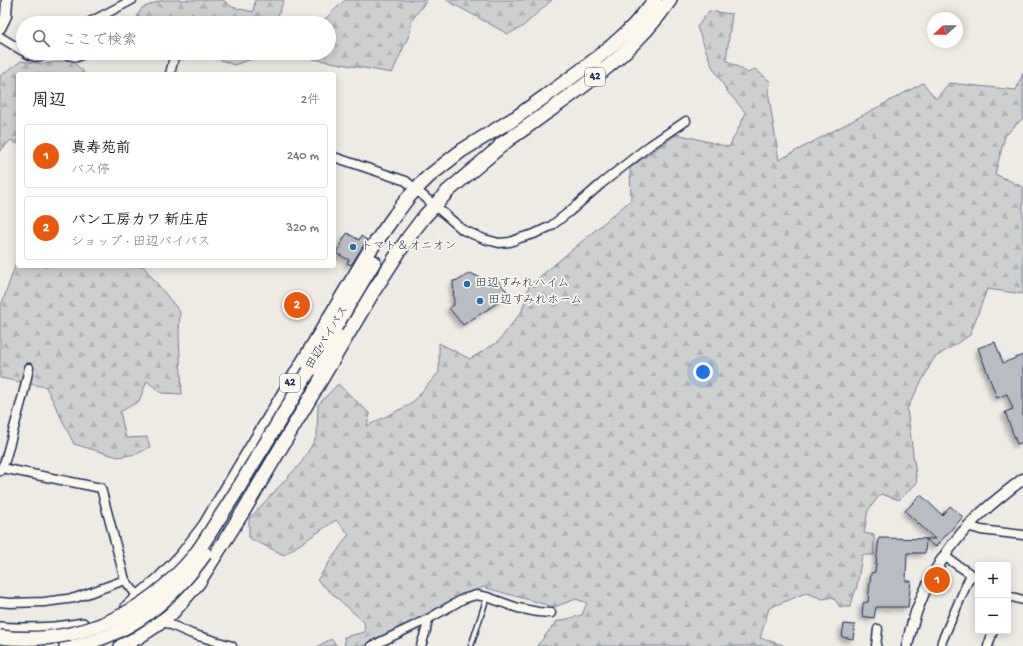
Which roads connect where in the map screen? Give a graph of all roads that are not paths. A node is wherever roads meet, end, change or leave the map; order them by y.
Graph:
1 (7, 0) edge
2 (132, 0) edge
3 (655, 0) edge
4 (670, 0) edge
5 (101, 16) edge
6 (0, 28) edge
7 (0, 37) edge
8 (16, 47) edge
9 (173, 60) edge
10 (170, 72) edge
11 (686, 121) dead end
12 (336, 158) edge
13 (425, 197) junction
14 (29, 368) dead end
15 (312, 372) junction
16 (1, 469) edge
17 (1023, 478) edge
18 (968, 526) junction
19 (1023, 535) edge
20 (944, 556) junction
21 (974, 577) edge
22 (125, 580) junction
23 (487, 597) junction
24 (1011, 597) edge
25 (139, 598) junction
26 (1023, 600) edge
27 (0, 602) edge
28 (551, 613) dead end
29 (428, 619) junction
30 (105, 621) junction
31 (162, 621) junction
32 (0, 629) edge
33 (878, 629) dead end
34 (992, 634) edge
35 (0, 637) edge
36 (12, 646) edge
37 (66, 646) edge
38 (76, 646) edge
39 (121, 646) edge
40 (232, 646) edge
41 (372, 646) edge
42 (421, 646) edge
43 (471, 646) edge
44 (876, 646) edge
45 (907, 646) edge
46 (942, 646) edge
47 (988, 646) edge

1 - 6 street
2 - 5 street
3 - 13 highway, 42
4 - 13 highway, 田辺バイパス / 42
7 - 8 street
9 - 10 street
11 - 13 street
12 - 13 street
13 - 15 highway, 田辺バイパス / 42
13 - 25 highway, 42
13 - 31 highway, 42
14 - 16 street
15 - 35 highway, 田辺バイパス / 42, bridge
15 - 38 highway, 田辺バイパス / 42, bridge
16 - 22 street
17 - 18 street
18 - 19 street
18 - 20 street
20 - 21 street
20 - 45 street
21 - 46 street
22 - 25 street
22 - 27 street
23 - 28 street
23 - 29 street
23 - 43 lane
24 - 26 street
25 - 30 highway, 42
25 - 31 street
29 - 41 street
29 - 42 street
30 - 32 highway, 42
30 - 37 highway, 42
31 - 39 highway, 42
31 - 40 street
33 - 44 street
34 - 47 street
35 - 36 highway, 42

